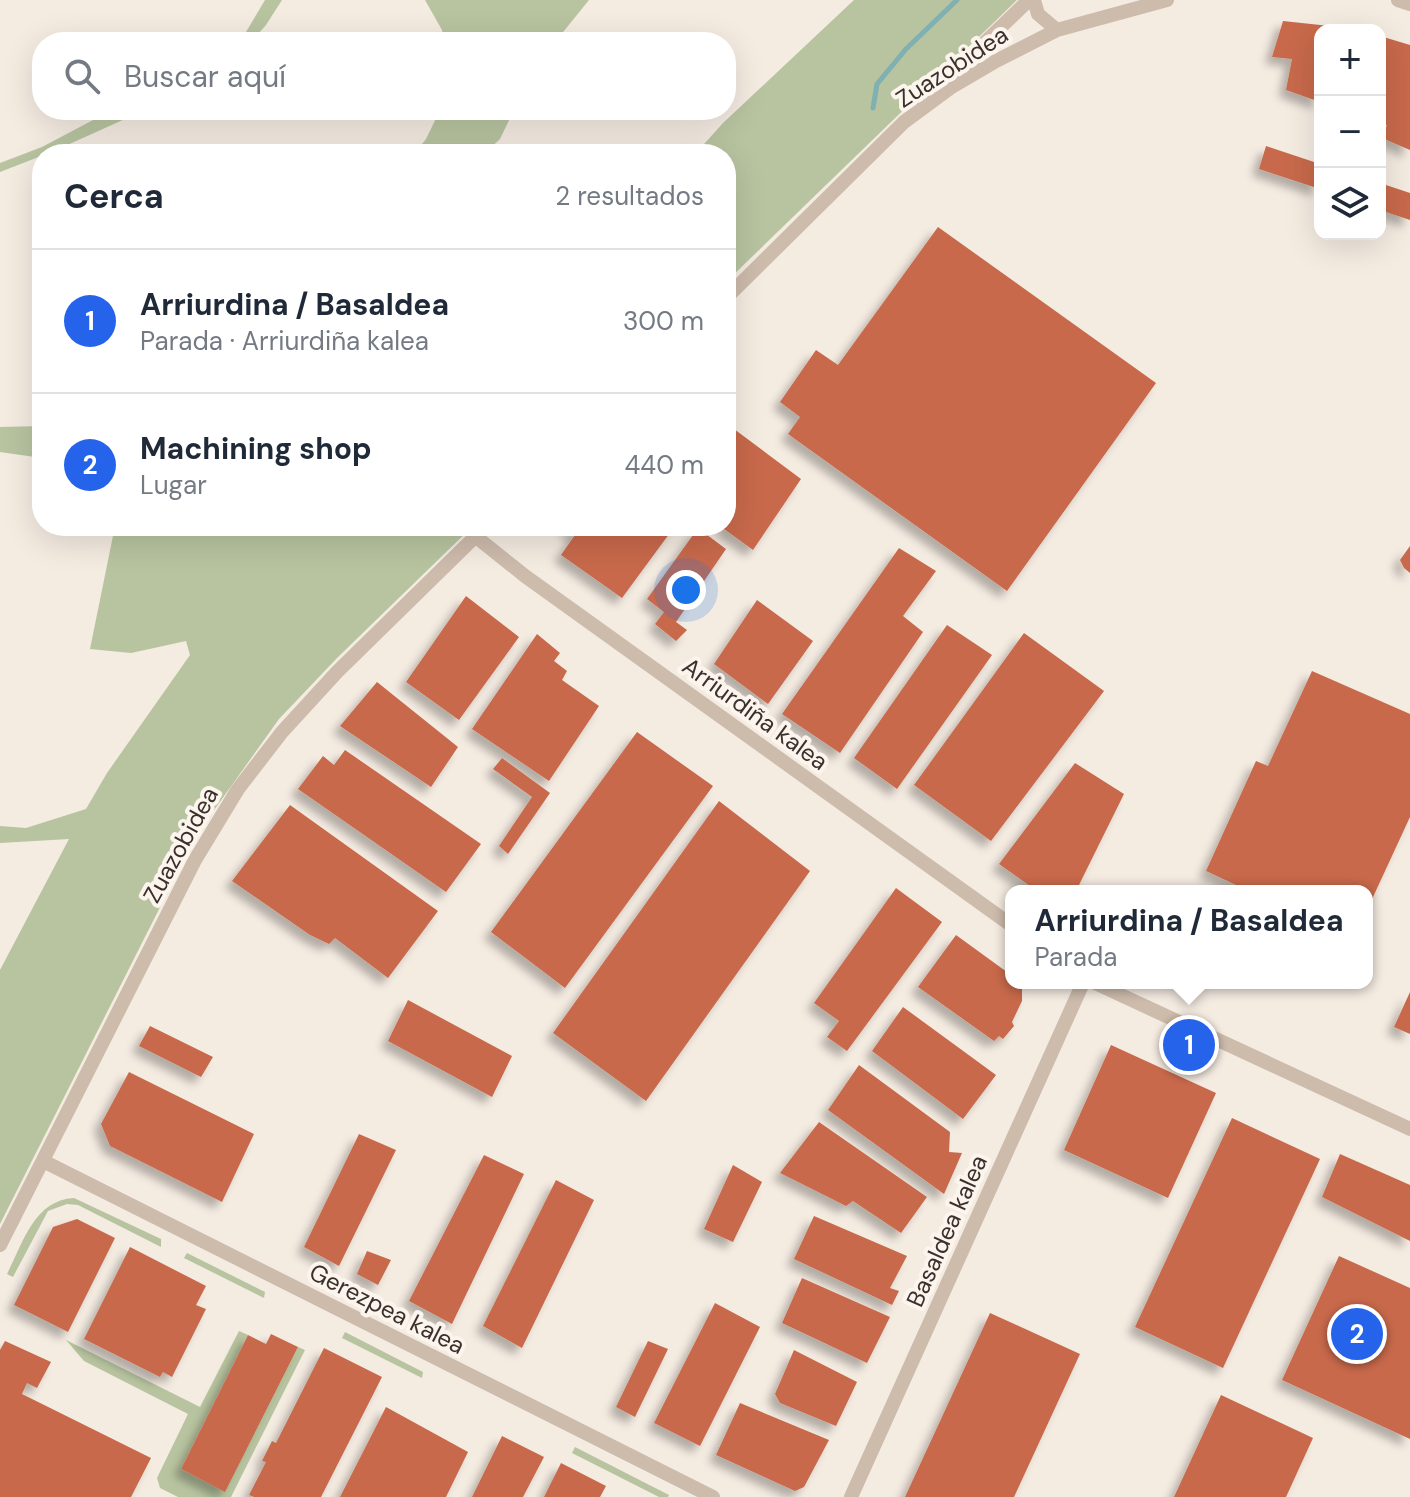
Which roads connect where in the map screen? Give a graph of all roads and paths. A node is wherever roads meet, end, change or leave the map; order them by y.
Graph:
1 (1032, 0) edge
2 (1167, 0) edge
3 (1398, 0) edge
4 (1410, 4) edge
5 (1057, 30) junction
6 (904, 122) junction
7 (736, 288) edge
8 (475, 536) edge
9 (485, 536) edge
10 (1005, 921) edge
11 (1080, 989) edge
12 (1108, 989) edge
13 (1410, 1129) edge
14 (43, 1161) junction
15 (0, 1245) edge
16 (713, 1497) edge
17 (851, 1497) edge

1 - 5 street
1 - 6 street
2 - 5 street, Zuazobidea
3 - 4 street
5 - 6 street, Zuazobidea
6 - 7 street, Zuazobidea
8 - 14 street, Zuazobidea
9 - 10 street, Arriurdiña kalea
11 - 17 street, Basaldea kalea
12 - 13 street
14 - 15 street, Zuazobidea
14 - 16 street, Gerezpea kalea

